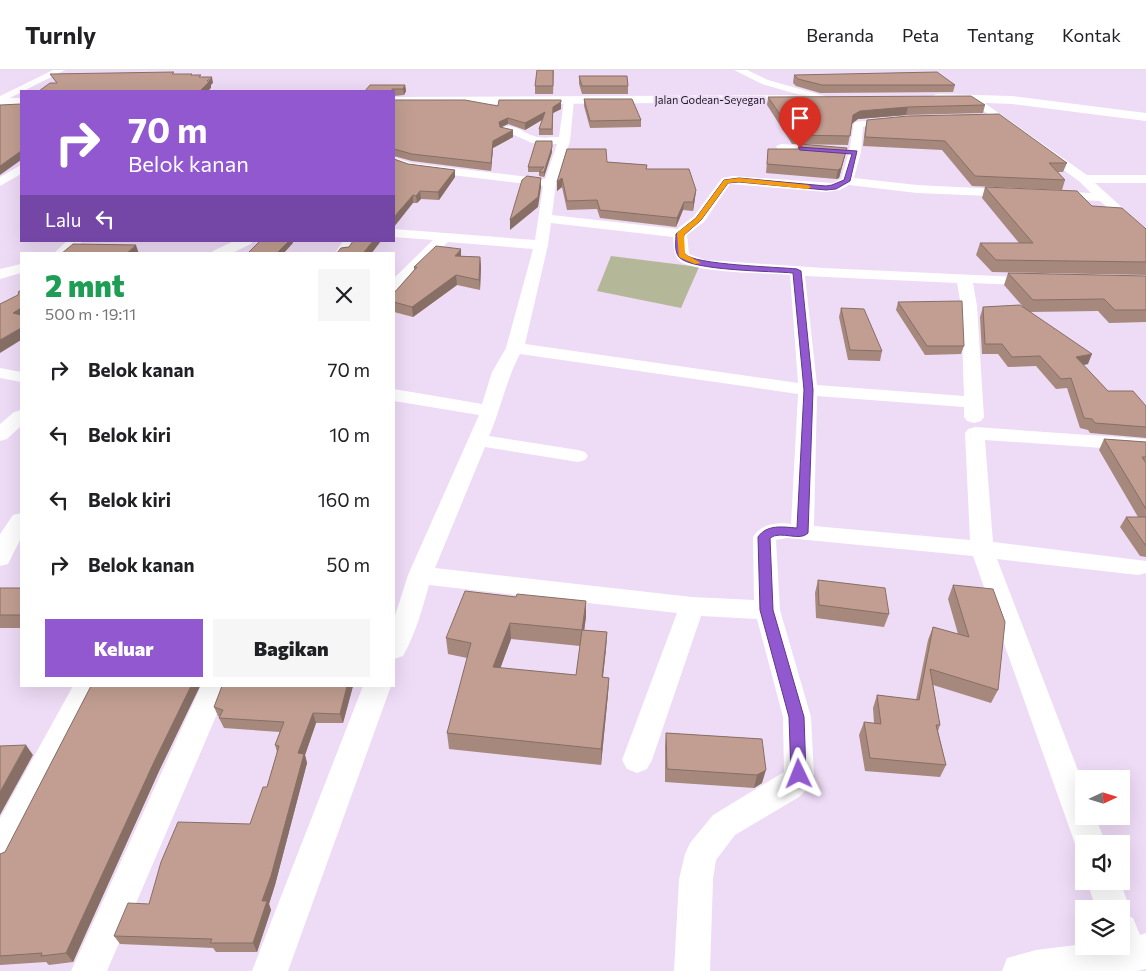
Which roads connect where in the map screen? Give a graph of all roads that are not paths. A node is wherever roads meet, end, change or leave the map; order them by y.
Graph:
1 (60, 70) edge
2 (739, 70) edge
3 (43, 78) junction
4 (53, 85) edge
5 (20, 90) edge
6 (21, 90) edge
7 (923, 98) edge
8 (973, 98) junction
9 (829, 99) joint
10 (569, 100) junction
11 (0, 101) edge
12 (395, 101) edge
13 (20, 102) edge
14 (1146, 117) edge
15 (981, 118) edge
16 (998, 118) junction
17 (906, 120) edge
18 (505, 130) edge
19 (564, 140) junction
20 (782, 147) edge
21 (846, 151) junction
22 (395, 160) edge
23 (0, 169) edge
24 (20, 169) edge
25 (20, 170) edge
26 (1146, 178) edge
27 (1084, 179) junction
28 (847, 181) junction
29 (0, 182) edge
30 (550, 183) junction
31 (1103, 197) junction
32 (545, 218) junction
33 (1131, 222) junction
34 (1146, 223) edge
35 (395, 233) edge
36 (680, 234) junction
37 (446, 236) junction
38 (1146, 236) edge
39 (75, 242) edge
40 (244, 242) edge
41 (350, 242) edge
42 (541, 245) junction
43 (62, 252) edge
44 (222, 252) edge
45 (343, 252) edge
46 (797, 271) junction
47 (964, 278) junction
48 (1053, 281) edge
49 (396, 282) edge
50 (515, 348) junction
51 (0, 373) edge
52 (20, 377) edge
53 (808, 390) junction
54 (395, 395) edge
55 (973, 402) junction
56 (490, 411) junction
57 (20, 417) edge
58 (975, 433) junction
59 (0, 435) edge
60 (478, 440) junction
61 (1146, 445) edge
62 (578, 456) dead end
63 (20, 521) edge
64 (802, 533) junction
65 (982, 549) junction
66 (0, 558) edge
67 (1138, 567) dead end
68 (420, 575) junction
69 (692, 606) junction
70 (766, 610) junction
71 (395, 647) edge
72 (86, 687) edge
73 (214, 687) edge
74 (376, 687) edge
75 (637, 760) dead end
76 (1087, 835) edge
77 (0, 849) edge
78 (1133, 946) edge
79 (1036, 969) edge
80 (89, 971) edge
81 (270, 971) edge
82 (692, 971) edge

1 - 3 street
2 - 9 street
3 - 4 street
3 - 6 street
5 - 11 street
7 - 8 main road
8 - 14 main road
8 - 16 street
9 - 10 main road, Jalan Godean-Seyegan
10 - 12 main road, Jalan Godean-Seyegan
10 - 19 street
11 - 13 main road
15 - 16 street
16 - 27 street
17 - 21 street
18 - 19 street
19 - 30 street
20 - 21 street
21 - 28 street
22 - 30 street
23 - 24 street
25 - 29 street
26 - 27 street
27 - 31 street
28 - 31 street
28 - 36 street
30 - 32 street
31 - 33 street
32 - 36 street
32 - 42 street
33 - 34 street
33 - 38 street
35 - 37 street
36 - 46 street
37 - 42 street
37 - 49 street
39 - 43 street
40 - 44 street
41 - 45 street
42 - 50 street
46 - 47 street
46 - 53 street
47 - 48 street
47 - 55 street
50 - 53 street
50 - 56 street
51 - 52 street
53 - 55 street
53 - 64 street
54 - 56 street
55 - 58 street
56 - 60 street
57 - 59 street
58 - 61 street
58 - 65 street
60 - 62 street
60 - 68 street
63 - 66 street
64 - 65 street
64 - 70 street
65 - 67 street
65 - 76 street
68 - 69 street
68 - 71 street
69 - 70 street
69 - 75 street
70 - 82 street
72 - 77 street
73 - 80 street
74 - 81 street
78 - 79 street

